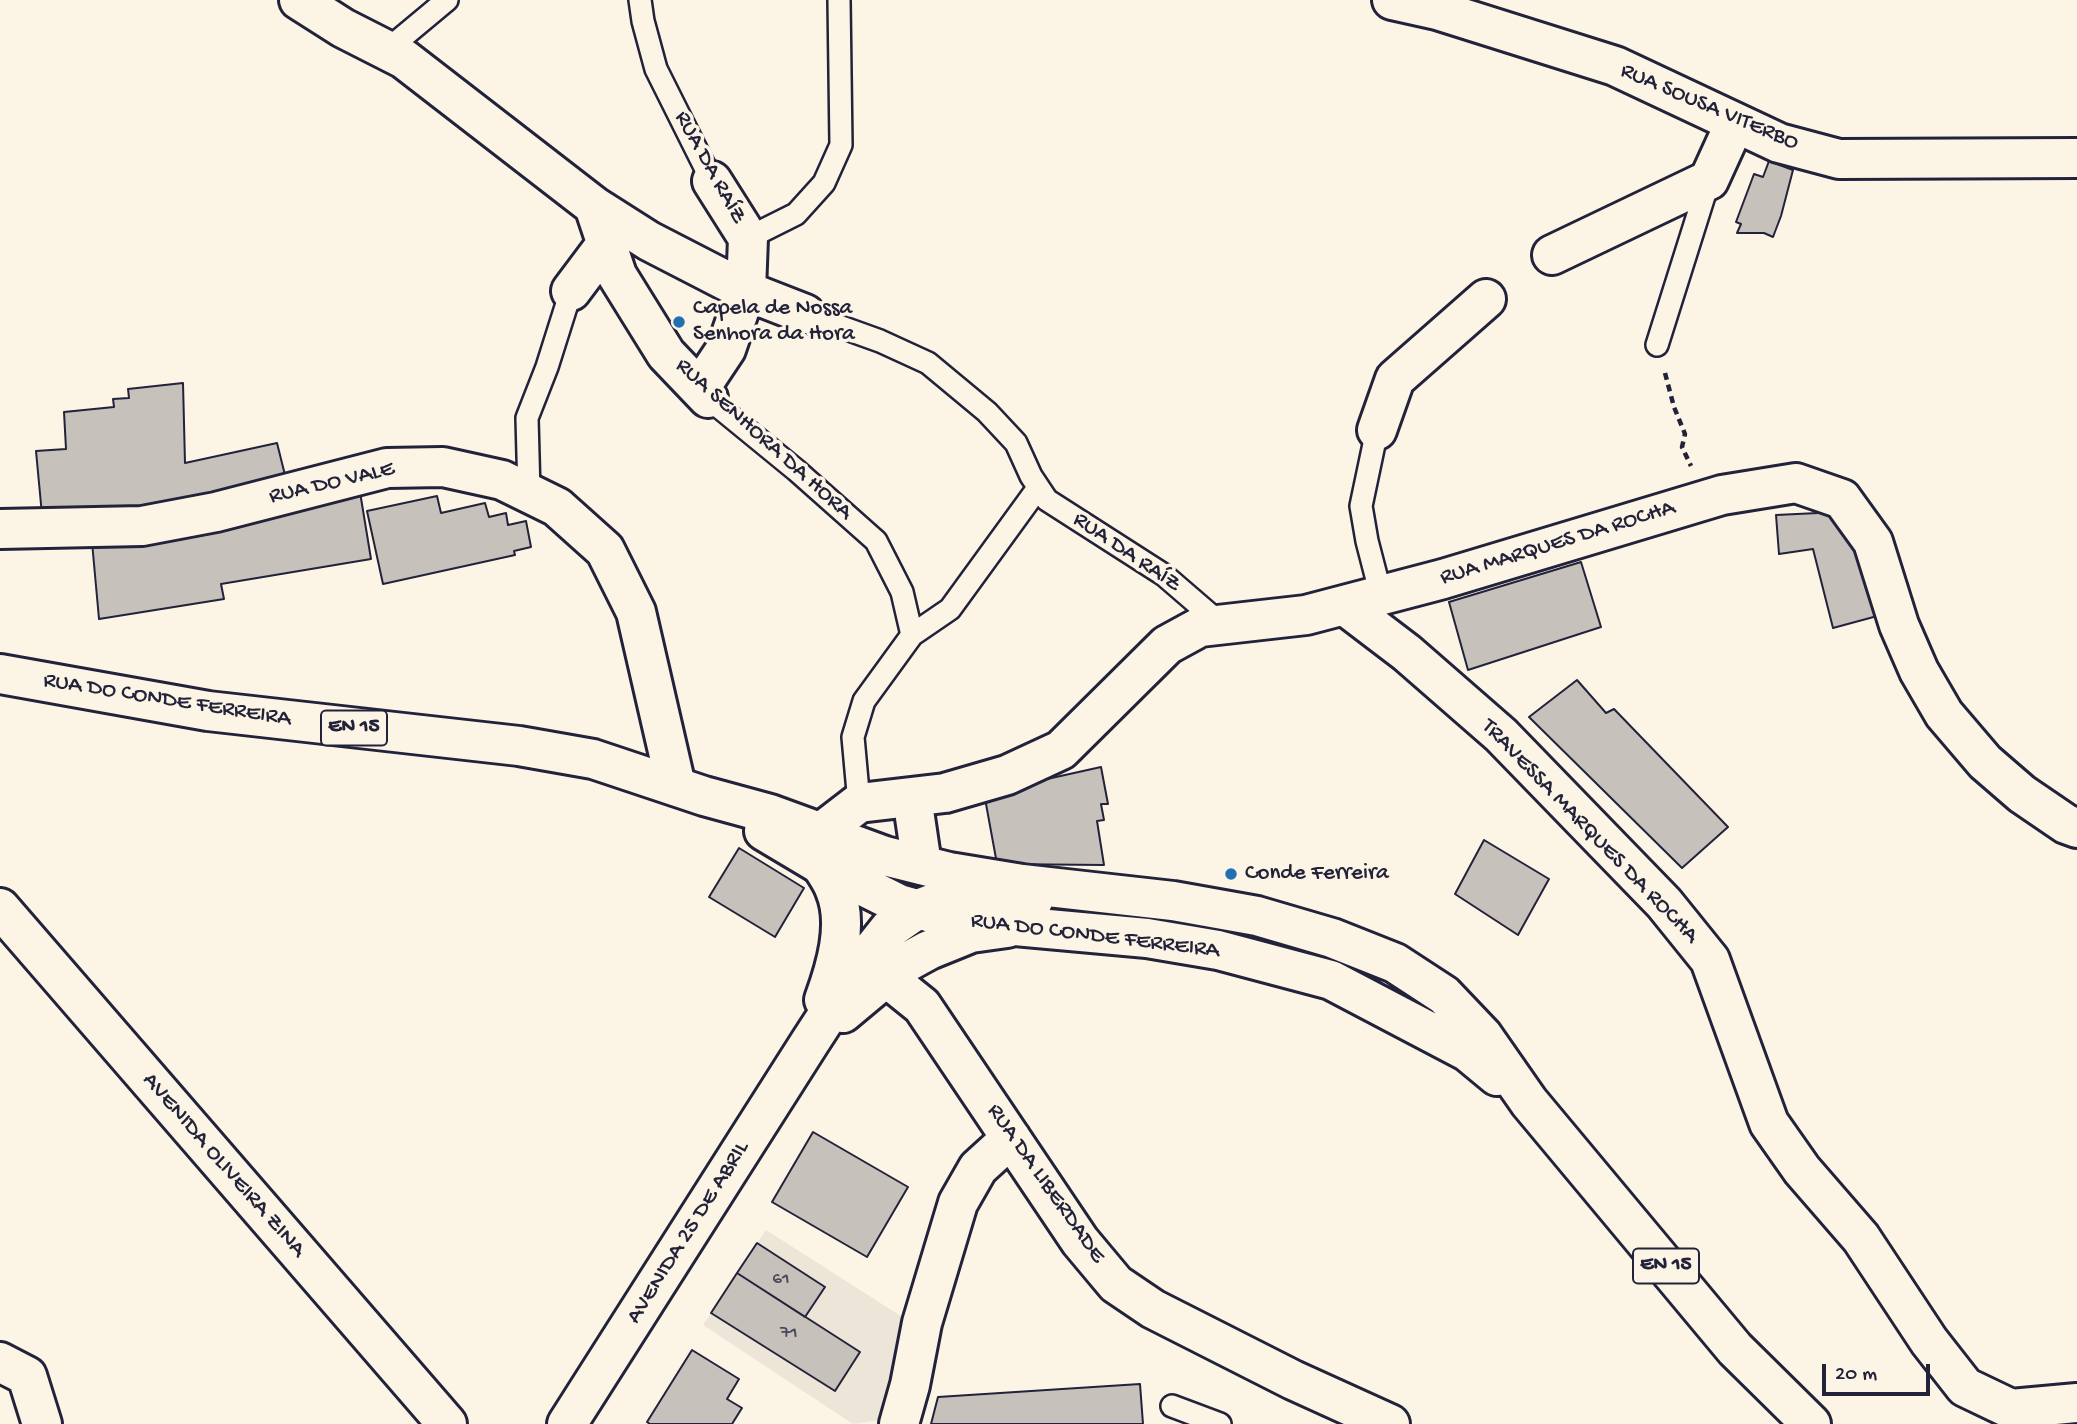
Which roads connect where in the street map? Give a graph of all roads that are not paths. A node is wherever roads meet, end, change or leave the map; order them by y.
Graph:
1 (299, 0) edge
2 (447, 0) edge
3 (640, 0) edge
4 (839, 0) edge
5 (1415, 3) edge
6 (387, 50) junction
7 (1735, 123) junction
8 (2077, 158) edge
9 (1709, 180) junction
10 (712, 181) joint
11 (594, 205) junction
12 (748, 238) junction
13 (607, 243) junction
14 (1552, 255) dead end
15 (746, 291) junction
16 (571, 292) joint
17 (1486, 299) dead end
18 (804, 314) joint
19 (1657, 345) road end
20 (704, 393) junction
21 (1377, 430) joint
22 (1038, 488) junction
23 (529, 493) junction
24 (0, 529) edge
25 (1381, 595) junction
26 (1344, 605) junction
27 (1222, 625) junction
28 (912, 635) junction
29 (9, 683) edge
30 (690, 791) junction
31 (912, 797) junction
32 (859, 803) junction
33 (2077, 828) edge
34 (820, 850) junction
35 (922, 865) junction
36 (0, 908) edge
37 (918, 909) junction
38 (1021, 926) junction
39 (1332, 938) junction
40 (886, 977) junction
41 (810, 1042) junction
42 (1529, 1102) junction
43 (1011, 1138) junction
44 (0, 1362) edge
45 (2077, 1403) edge
46 (1172, 1406) dead end
47 (42, 1424) edge
48 (447, 1424) edge
49 (567, 1424) edge
50 (899, 1424) edge
51 (1220, 1424) edge
52 (1390, 1424) edge
53 (1811, 1424) edge

1 - 6 street
2 - 6 lane
3 - 10 lane, RUA DA RAÍZ
4 - 12 lane
5 - 7 street, RUA SOUSA VITERBO
6 - 11 street
7 - 8 street, RUA SOUSA VITERBO
7 - 9 street
9 - 14 street
9 - 19 lane
10 - 12 street, RUA DA RAÍZ
11 - 13 street, RUA SENHORA DA HORA
11 - 15 street
12 - 15 street, RUA DA RAÍZ
13 - 16 street
13 - 20 street, RUA SENHORA DA HORA
15 - 18 street, RUA DA RAÍZ
15 - 20 street
16 - 23 lane
17 - 21 street
18 - 22 lane, RUA DA RAÍZ
20 - 28 lane, RUA SENHORA DA HORA
21 - 25 lane
22 - 27 lane, RUA DA RAÍZ
22 - 28 lane
23 - 24 street, RUA DO VALE
23 - 30 street, RUA DO VALE
25 - 26 street, RUA MARQUES DA ROCHA
25 - 33 street, RUA MARQUES DA ROCHA
26 - 27 street, RUA MARQUES DA ROCHA
26 - 45 street, TRAVESSA MARQUES DA ROCHA
27 - 31 street, RUA MARQUES DA ROCHA
28 - 32 lane
29 - 30 street, RUA DO CONDE FERREIRA / EN 15
30 - 34 street, RUA DO CONDE FERREIRA
31 - 32 street, RUA MARQUES DA ROCHA
31 - 35 street
32 - 34 street
34 - 35 street, RUA DO CONDE FERREIRA
34 - 37 street, RUA DO CONDE FERREIRA
34 - 41 street, AVENIDA 25 DE ABRIL
35 - 39 street, RUA DO CONDE FERREIRA
36 - 48 street, AVENIDA OLIVEIRA ZINA
37 - 38 street, RUA DO CONDE FERREIRA
37 - 39 street, RUA DO CONDE FERREIRA
37 - 41 street, AVENIDA 25 DE ABRIL
38 - 40 street, AVENIDA 25 DE ABRIL
38 - 42 street, RUA DO CONDE FERREIRA
39 - 42 street, RUA DO CONDE FERREIRA
40 - 41 street, AVENIDA 25 DE ABRIL
40 - 43 street, RUA DA LIBERDADE
41 - 49 street, AVENIDA 25 DE ABRIL
42 - 53 street, RUA DO CONDE FERREIRA / EN 15
43 - 50 street
43 - 52 street, RUA DA LIBERDADE
44 - 47 street
46 - 51 lane

